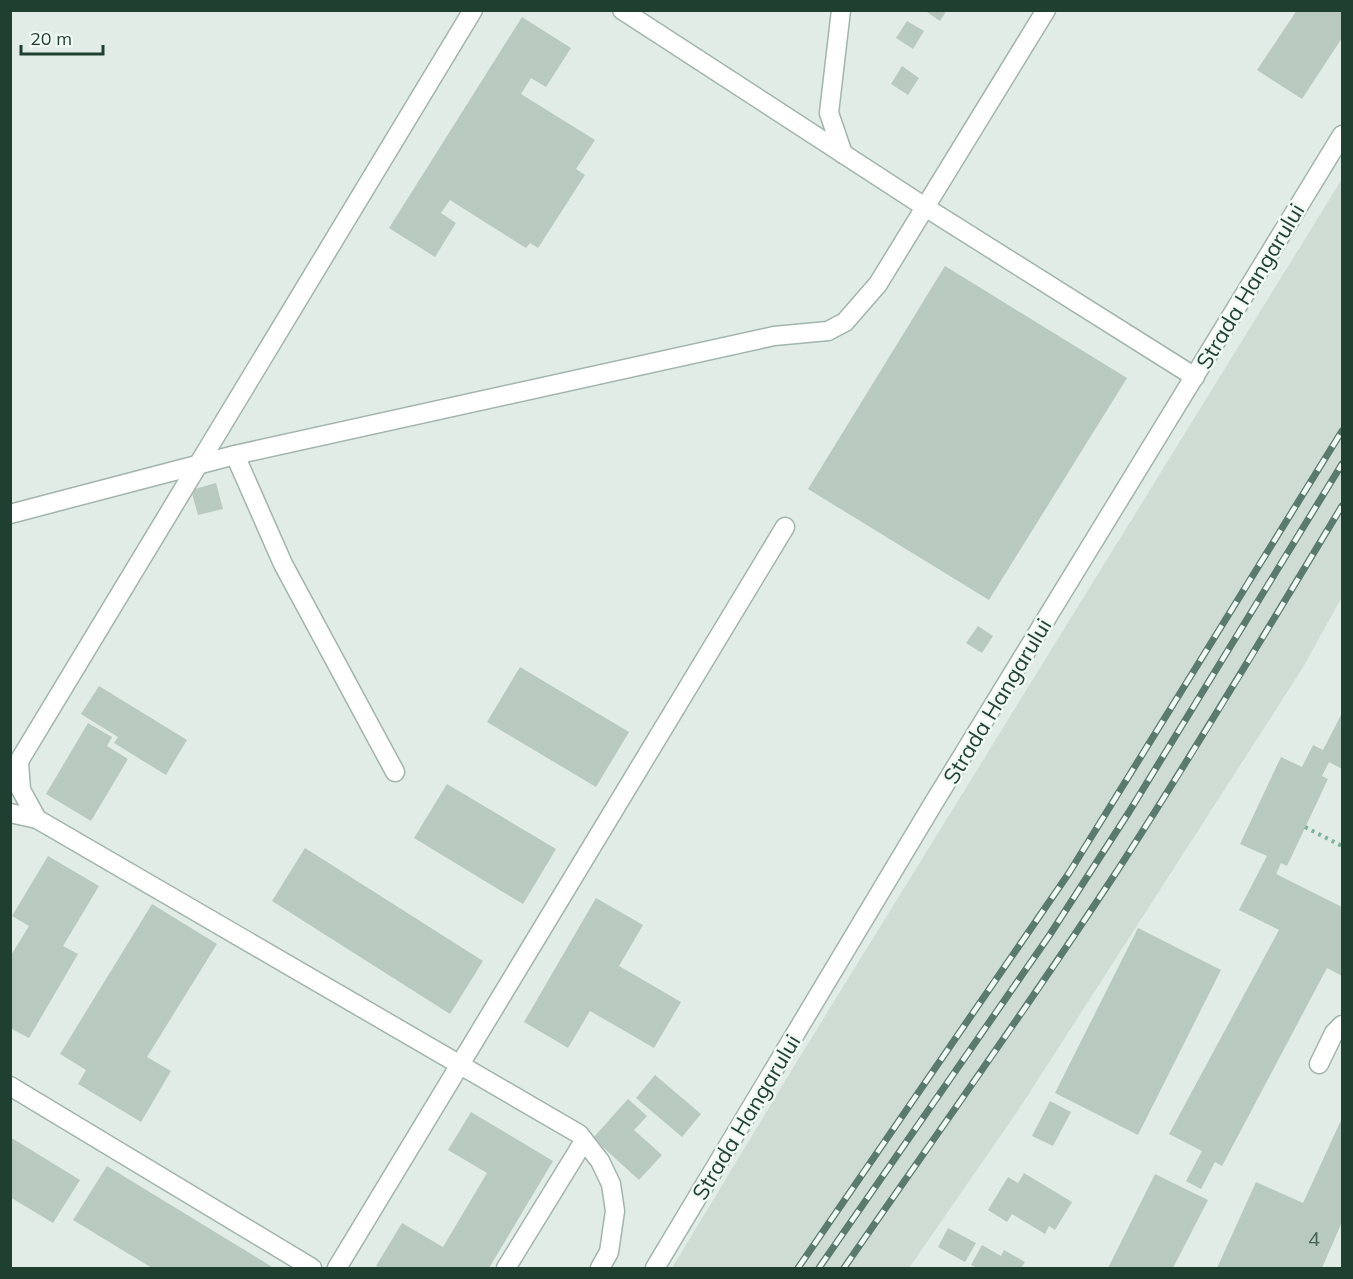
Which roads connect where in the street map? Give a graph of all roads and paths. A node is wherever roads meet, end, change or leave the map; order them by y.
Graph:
1 (473, 10) edge
2 (622, 10) edge
3 (841, 10) edge
4 (1046, 10) edge
5 (1342, 135) edge
6 (843, 154) junction
7 (925, 207) junction
8 (1195, 377) junction
9 (235, 455) junction
10 (197, 465) junction
11 (10, 514) edge
12 (785, 527) dead end
13 (15, 769) edge
14 (395, 772) dead end
15 (10, 813) edge
16 (37, 819) junction
17 (1305, 827) dead end
18 (1342, 846) edge
19 (1342, 1025) edge
20 (1318, 1064) dead end
21 (460, 1065) junction
22 (10, 1086) edge
23 (584, 1141) junction
24 (312, 1269) edge
25 (337, 1269) edge
26 (506, 1269) edge
27 (600, 1269) edge
28 (655, 1269) edge

1 - 10 street
2 - 6 street
3 - 6 street
4 - 7 street
5 - 8 street, Strada Hangarului
6 - 7 street
7 - 8 street
7 - 9 street
8 - 28 street, Strada Hangarului
9 - 10 street
9 - 14 street
10 - 11 street
10 - 13 street
12 - 21 street
13 - 16 street
15 - 16 street
16 - 21 street
17 - 18 path
19 - 20 street
21 - 23 street
21 - 25 street
22 - 24 street
23 - 26 street
23 - 27 street

